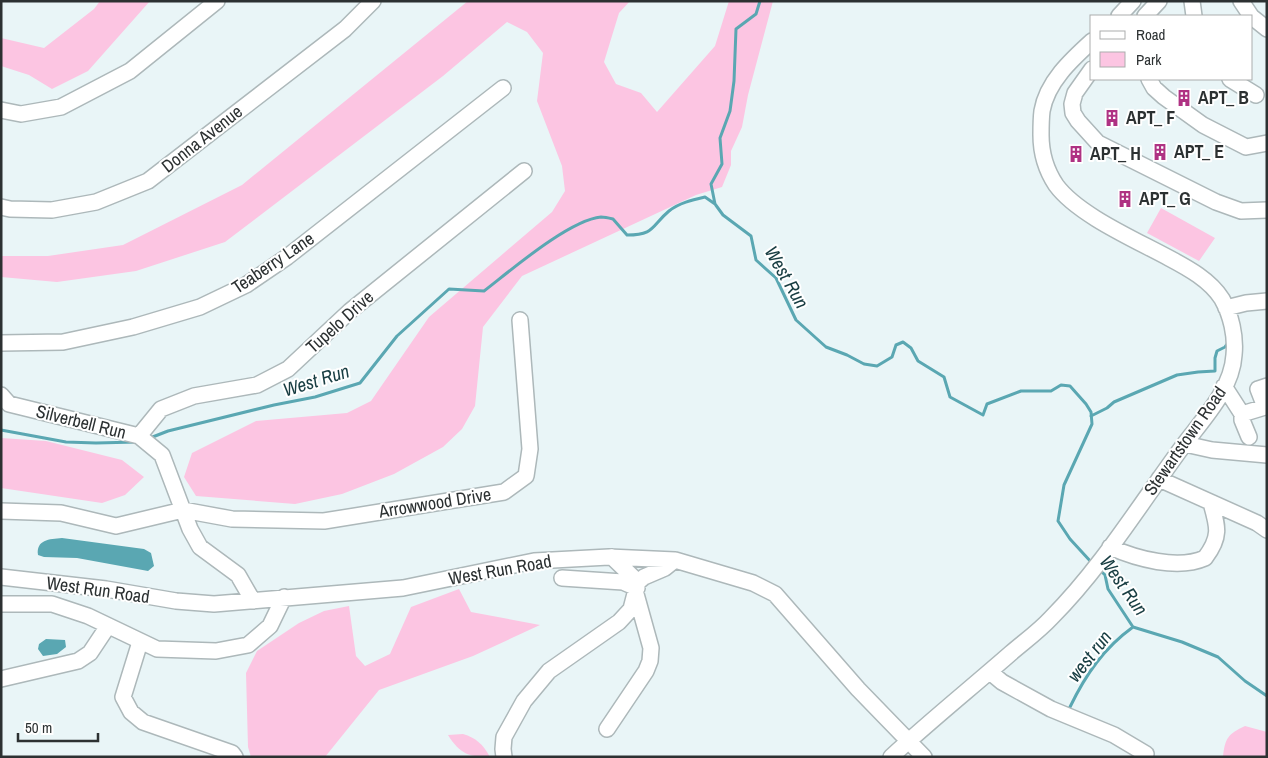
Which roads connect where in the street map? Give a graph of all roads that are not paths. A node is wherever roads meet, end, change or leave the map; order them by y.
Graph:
1 (218, 1) edge
2 (373, 1) edge
3 (1133, 1) edge
4 (1158, 1) edge
5 (1192, 1) edge
6 (1242, 1) edge
7 (1120, 15) edge
8 (1146, 15) edge
9 (1194, 15) edge
10 (1250, 15) edge
11 (1253, 18) edge
12 (1267, 29) edge
13 (1090, 44) edge
14 (1090, 72) edge
15 (1150, 80) edge
16 (1232, 80) edge
17 (503, 88) dead end
18 (1256, 94) dead end
19 (1, 110) edge
20 (1267, 143) edge
21 (524, 171) dead end
22 (1, 207) edge
23 (1267, 210) edge
24 (1267, 301) edge
25 (1226, 308) junction
26 (520, 320) dead end
27 (1, 343) edge
28 (1224, 386) junction
29 (1267, 386) edge
30 (1, 395) edge
31 (1266, 409) edge
32 (1242, 414) junction
33 (139, 436) junction
34 (1250, 437) dead end
35 (1185, 444) junction
36 (1267, 455) edge
37 (1159, 479) junction
38 (1211, 503) junction
39 (183, 510) junction
40 (1, 511) edge
41 (1267, 530) edge
42 (1107, 550) junction
43 (612, 557) junction
44 (676, 560) junction
45 (1, 577) edge
46 (562, 578) dead end
47 (637, 588) junction
48 (284, 597) junction
49 (253, 601) junction
50 (1, 604) edge
51 (108, 626) junction
52 (140, 642) junction
53 (990, 672) junction
54 (1, 679) edge
55 (607, 729) dead end
56 (908, 741) junction
57 (1146, 754) dead end
58 (236, 757) edge
59 (504, 757) edge
60 (891, 757) edge
61 (924, 757) edge

1 - 19 street
2 - 22 street, Donna Avenue
3 - 7 street
4 - 8 street
5 - 9 street
6 - 10 street
11 - 12 street
13 - 25 street, Stewartstown Road
14 - 23 street
15 - 20 street
16 - 18 street
17 - 27 street, Teaberry Lane
21 - 33 street, Tupelo Drive
24 - 25 street
25 - 28 street, Stewartstown Road
26 - 39 street, Arrowwood Drive
28 - 32 street
28 - 35 street, Stewartstown Road
29 - 31 street
30 - 33 street, Silverbell Run
31 - 32 street
32 - 34 street
33 - 39 street, Silverbell Run
35 - 36 street
35 - 37 street, Stewartstown Road
37 - 38 street
37 - 42 street, Stewartstown Road
38 - 41 street
38 - 42 street
39 - 40 street
39 - 49 street, Silverbell Run
42 - 53 street, Stewartstown Road
43 - 44 street, West Run Road
43 - 47 street
43 - 48 street, West Run Road
44 - 47 street
44 - 56 street, West Run Road
45 - 49 street, West Run Road
46 - 47 street
47 - 55 street
47 - 59 street
48 - 49 street, West Run Road
48 - 52 street
50 - 51 street
51 - 52 street
51 - 54 street
52 - 58 street
53 - 56 street, Stewartstown Road
53 - 57 street
56 - 60 street, Stewartstown Road
56 - 61 street, West Run Road

